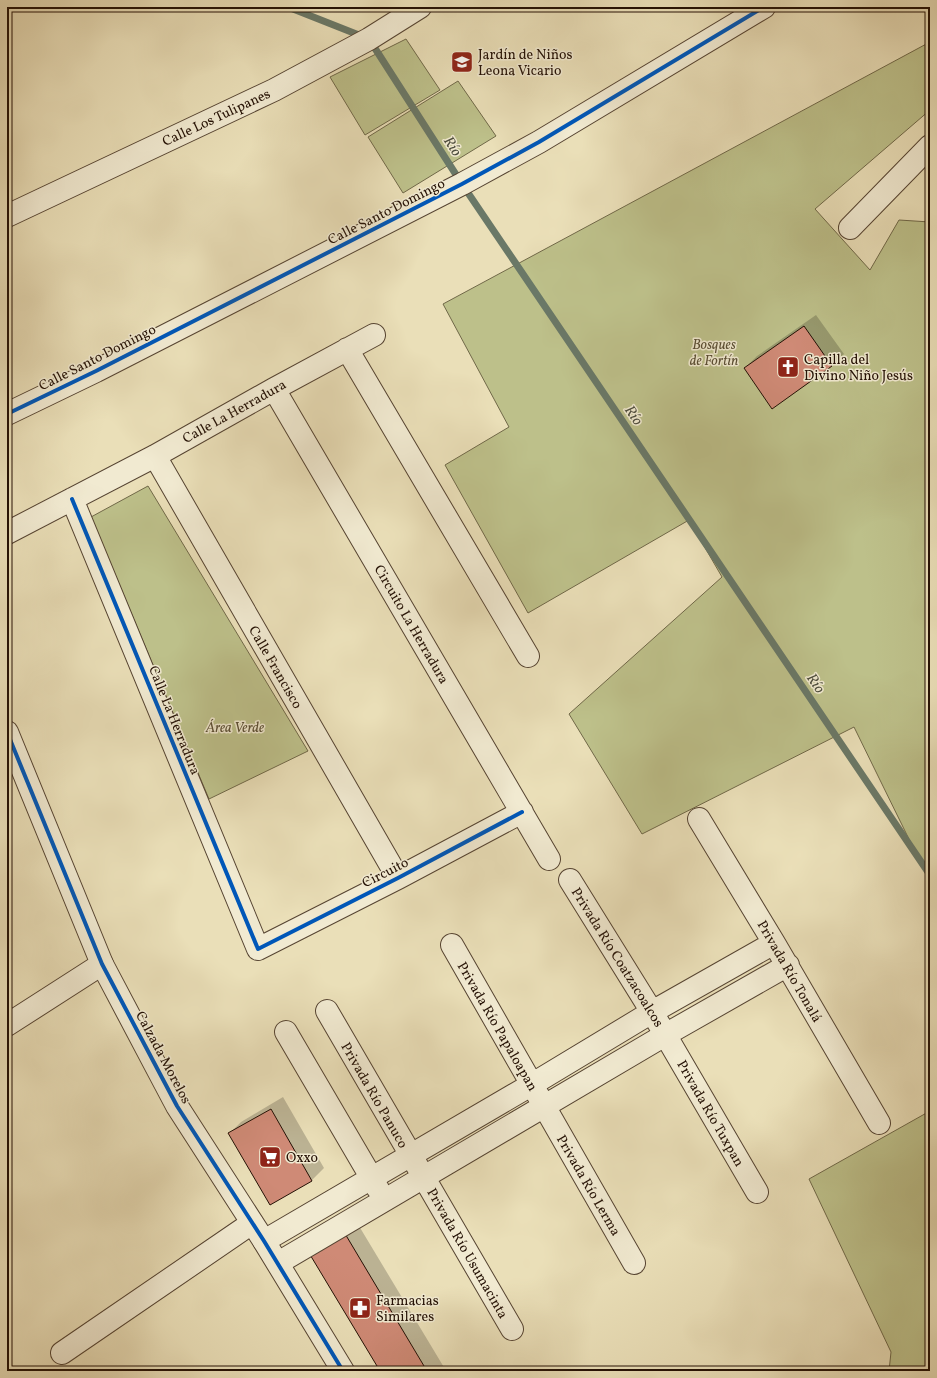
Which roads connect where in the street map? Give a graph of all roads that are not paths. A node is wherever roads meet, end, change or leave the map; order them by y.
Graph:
1 (420, 7) edge
2 (764, 7) edge
3 (930, 146) edge
4 (7, 216) edge
5 (850, 228) dead end
6 (374, 334) dead end
7 (347, 349) junction
8 (274, 389) junction
9 (7, 414) edge
10 (155, 456) junction
11 (72, 499) junction
12 (7, 533) edge
13 (528, 656) dead end
14 (7, 732) edge
15 (522, 812) junction
16 (699, 819) dead end
17 (549, 859) dead end
18 (398, 878) junction
19 (570, 880) dead end
20 (774, 942) junction
21 (452, 945) dead end
22 (258, 949) joint
23 (102, 964) junction
24 (788, 965) junction
25 (327, 1012) dead end
26 (652, 1012) junction
27 (7, 1025) edge
28 (286, 1032) dead end
29 (665, 1035) junction
30 (532, 1085) junction
31 (544, 1106) junction
32 (879, 1123) dead end
33 (410, 1155) junction
34 (371, 1178) junction
35 (424, 1178) junction
36 (757, 1192) dead end
37 (385, 1200) junction
38 (252, 1222) junction
39 (264, 1241) junction
40 (278, 1263) junction
41 (634, 1263) dead end
42 (512, 1329) dead end
43 (62, 1353) dead end
44 (343, 1371) edge

1 - 4 street, Calle Los Tulipanes
2 - 9 street, Calle Santo Domingo
3 - 5 street
6 - 7 street, Calle La Herradura
7 - 8 street, Calle La Herradura
7 - 13 street
8 - 10 street, Calle La Herradura
8 - 15 street, Circuito La Herradura
10 - 11 street, Calle La Herradura
10 - 18 street, Calle Francisco
11 - 12 street, Calle La Herradura
11 - 22 street, Calle La Herradura
14 - 23 street, Calzada Morelos
15 - 17 street, Circuito La Herradura
15 - 18 street, Circuito
16 - 20 street, Privada Río Tonalá
18 - 22 street, Circuito
19 - 26 street, Privada Río Coatzacoalcos
20 - 24 street, Privada Río Tonalá
20 - 26 street
21 - 30 street, Privada Río Papaloapan
23 - 27 street
23 - 38 street, Calzada Morelos
24 - 29 street
24 - 32 street, Privada Río Tonalá
25 - 33 street, Privada Río Panuco
26 - 29 street, Privada Río Coatzacoalcos
26 - 30 street
28 - 34 street
29 - 31 street
29 - 36 street, Privada Río Tuxpan
30 - 31 street, Privada Río Papaloapan
30 - 33 street
31 - 35 street
31 - 41 street, Privada Río Lerma
33 - 34 street
33 - 35 street, Privada Río Panuco
34 - 37 street
34 - 39 street
35 - 37 street
35 - 42 street, Privada Río Usumacinta
37 - 40 street
38 - 39 street, Calzada Morelos
38 - 43 street
39 - 40 street, Calzada Morelos
40 - 44 street, Calzada Morelos

